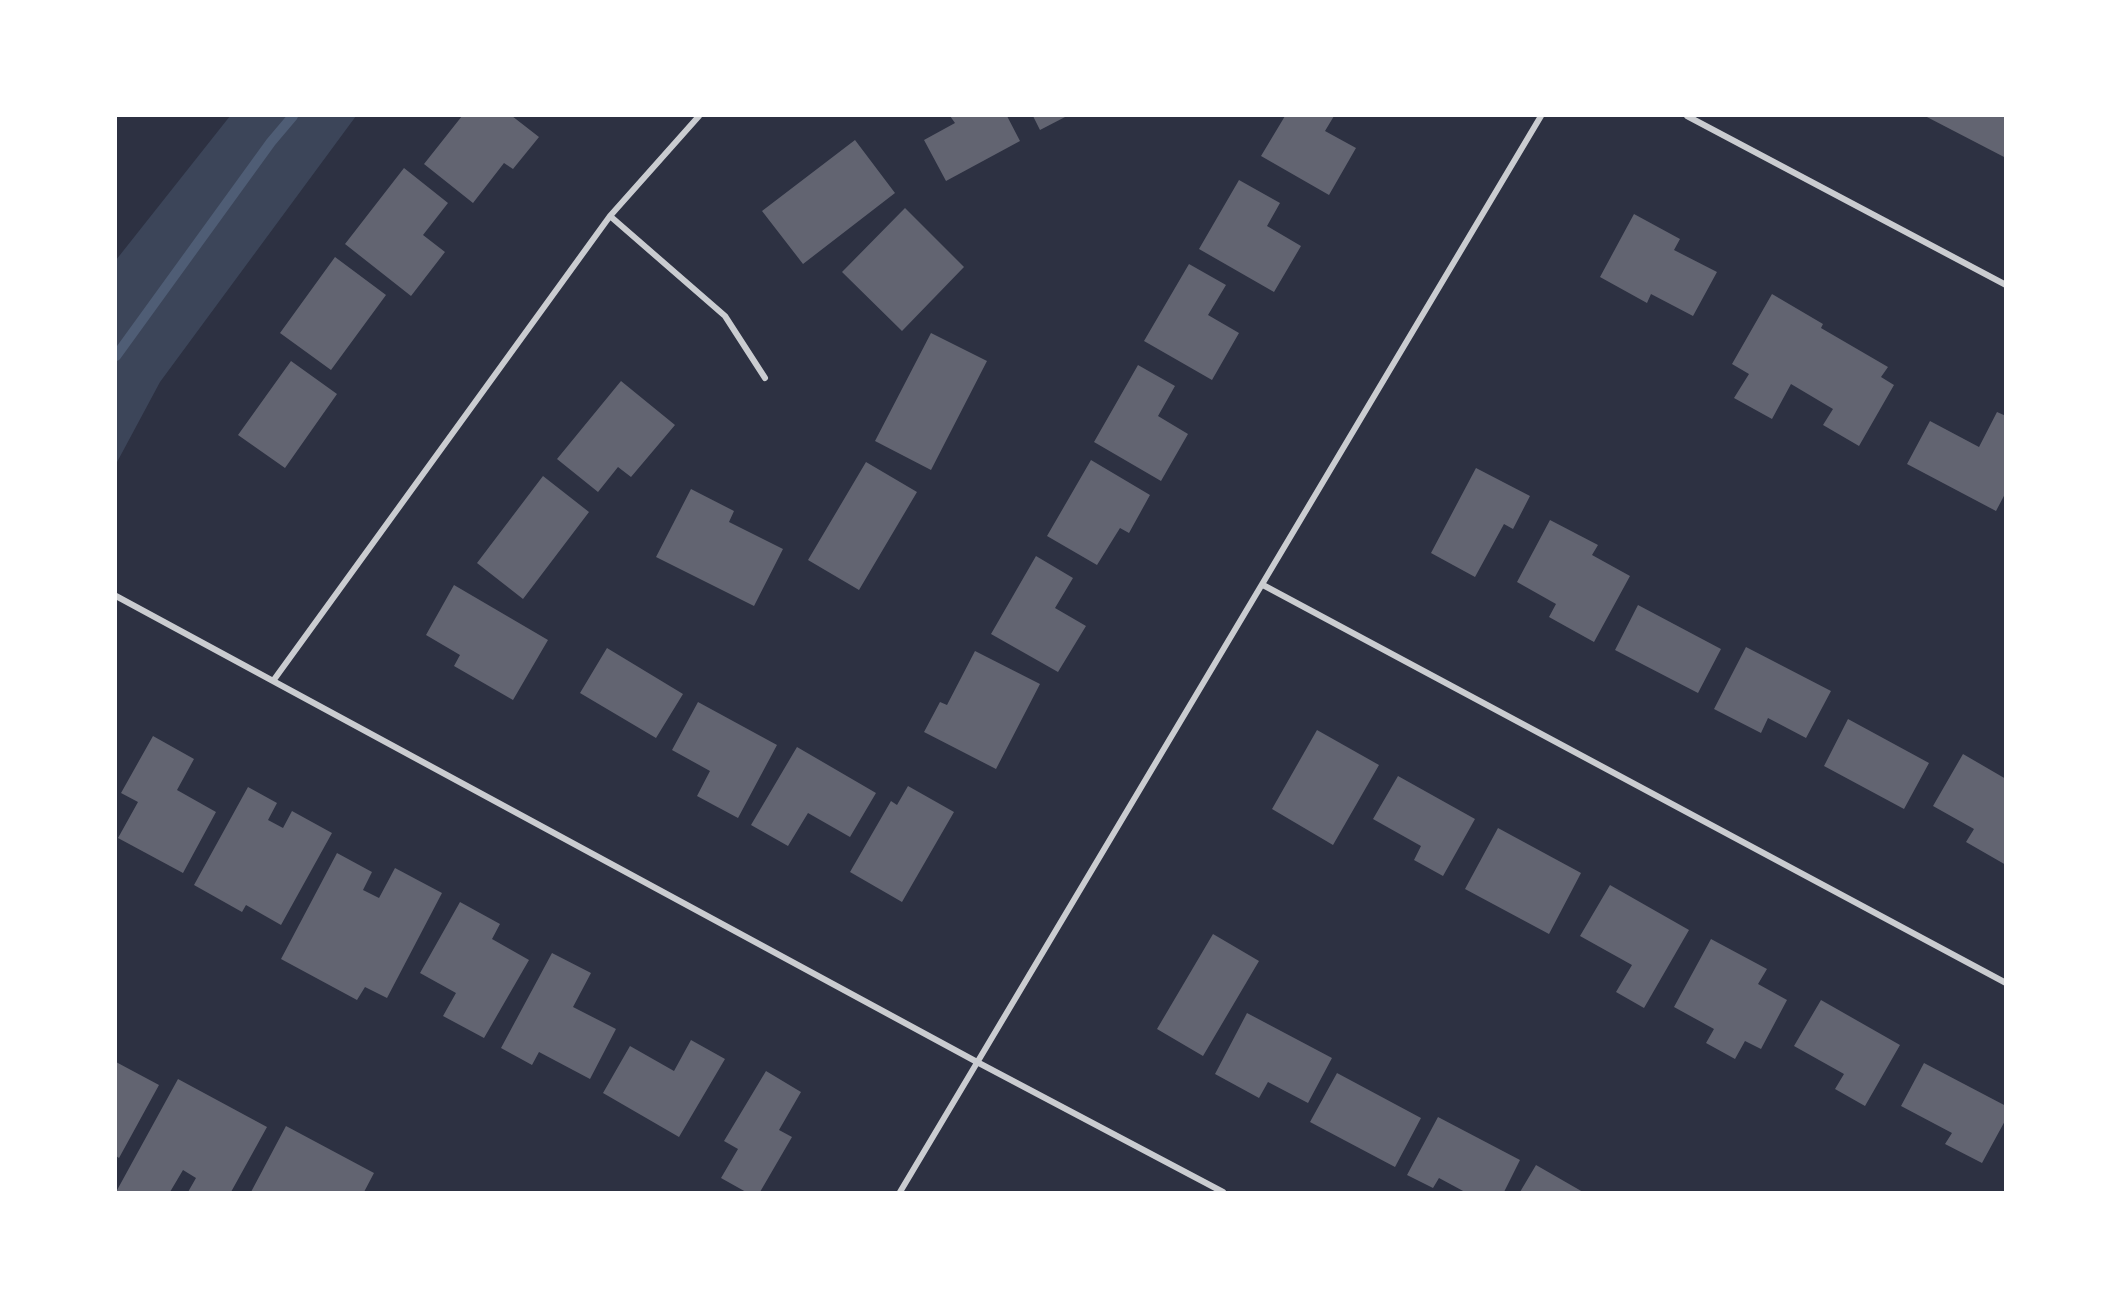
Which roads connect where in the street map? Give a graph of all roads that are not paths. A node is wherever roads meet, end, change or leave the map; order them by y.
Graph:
1 (699, 116) edge
2 (1541, 116) edge
3 (1687, 116) edge
4 (610, 216) junction
5 (2006, 285) edge
6 (765, 378) dead end
7 (1263, 585) junction
8 (116, 596) edge
9 (273, 681) junction
10 (2006, 983) edge
11 (977, 1062) junction
12 (900, 1192) edge
13 (1223, 1192) edge

1 - 4 street
2 - 7 street
3 - 5 street
4 - 6 street
4 - 9 street
7 - 10 street
7 - 11 street
8 - 9 street
9 - 11 street
11 - 12 street
11 - 13 street

